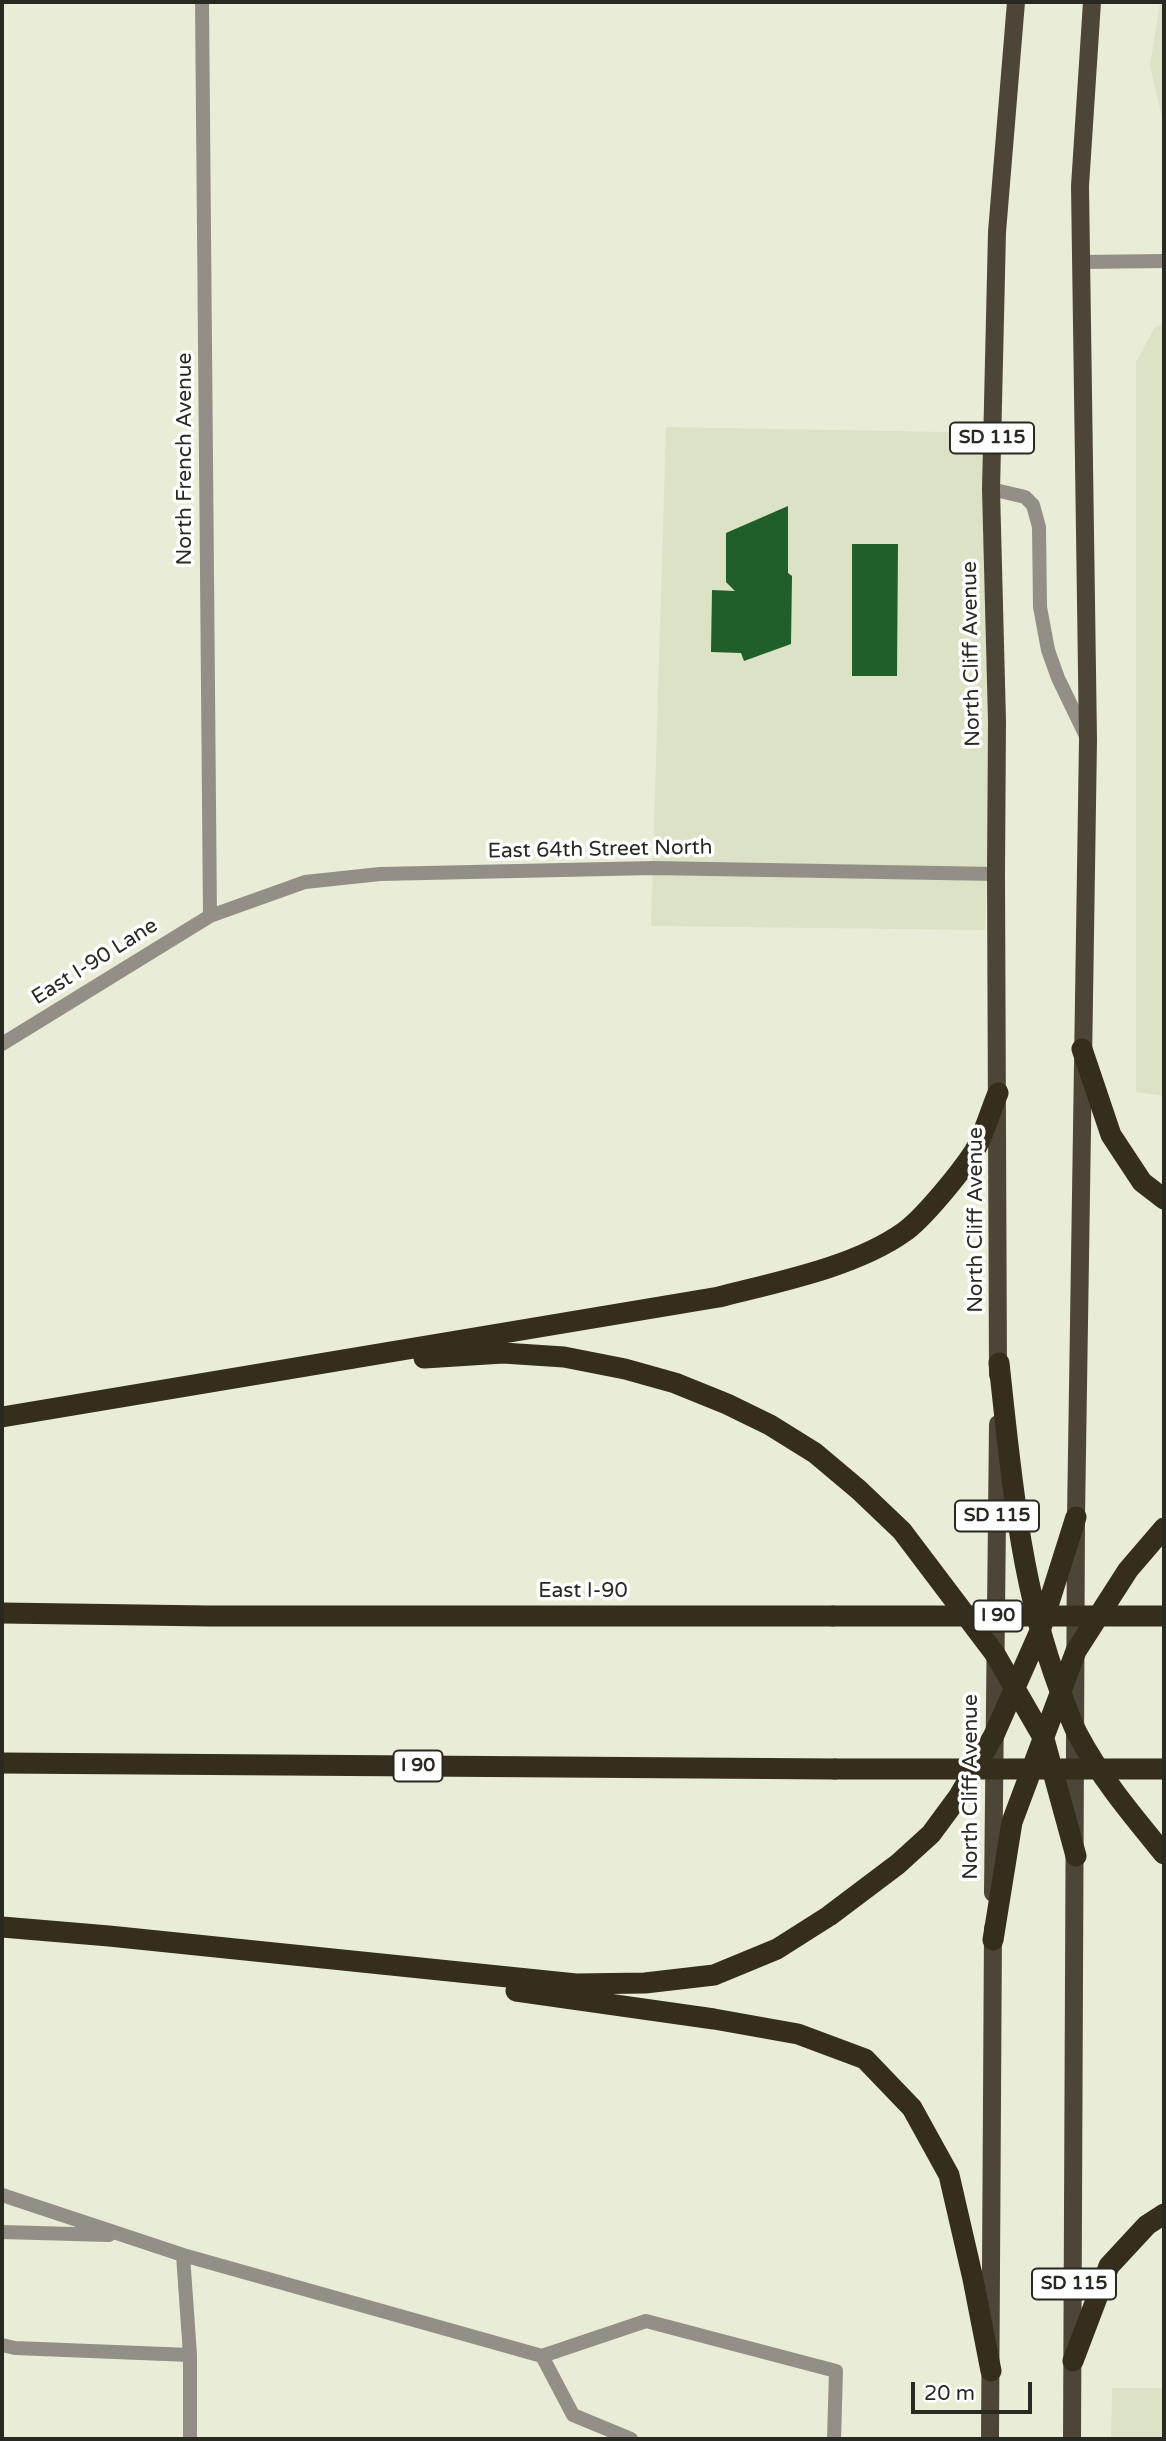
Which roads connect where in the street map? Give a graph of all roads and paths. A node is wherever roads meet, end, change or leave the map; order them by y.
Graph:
1 (202, 2) edge
2 (1016, 2) edge
3 (1091, 2) edge
4 (1164, 261) edge
5 (1082, 262) junction
6 (991, 489) junction
7 (1088, 740) junction
8 (996, 874) junction
9 (210, 916) junction
10 (2, 1044) edge
11 (1082, 1049) junction
12 (998, 1093) junction
13 (1164, 1199) edge
14 (319, 1363) junction
15 (999, 1363) junction
16 (2, 1417) edge
17 (1076, 1517) junction
18 (1164, 1528) edge
19 (2, 1613) edge
20 (1164, 1616) edge
21 (1040, 1630) junction
22 (1076, 1651) junction
23 (995, 1654) junction
24 (1015, 1688) junction
25 (1060, 1691) junction
26 (1076, 1731) junction
27 (994, 1735) junction
28 (1044, 1739) junction
29 (2, 1763) edge
30 (1164, 1769) edge
31 (1164, 1854) edge
32 (1076, 1856) junction
33 (2, 1927) edge
34 (993, 1940) junction
35 (305, 1955) junction
36 (2, 2195) edge
37 (1164, 2214) edge
38 (2, 2232) edge
39 (125, 2235) junction
40 (183, 2255) junction
41 (6, 2349) edge
42 (190, 2355) junction
43 (542, 2356) junction
44 (1073, 2361) junction
45 (991, 2371) junction
46 (190, 2439) edge
47 (631, 2439) edge
48 (834, 2439) edge
49 (990, 2439) edge
50 (1072, 2439) edge

1 - 9 street, North French Avenue
2 - 6 main road, North Cliff Avenue / SD 115
3 - 5 main road, SD 115
4 - 5 street
5 - 7 main road, SD 115
6 - 7 street
6 - 8 main road, North Cliff Avenue / SD 115
7 - 11 main road, SD 115
8 - 9 street, East 64th Street North
8 - 12 main road, North Cliff Avenue / SD 115
9 - 10 street, East I-90 Lane
11 - 13 highway
11 - 17 main road, SD 115
12 - 14 highway
12 - 15 main road, North Cliff Avenue / SD 115
14 - 16 highway
14 - 23 highway
15 - 21 highway
15 - 23 main road, North Cliff Avenue / SD 115
17 - 21 highway
17 - 22 main road, SD 115
18 - 22 highway
19 - 20 highway, East I-90 / I 90, bridge
21 - 24 highway
21 - 25 highway
22 - 25 highway
22 - 26 main road, SD 115
23 - 24 highway
23 - 27 main road, North Cliff Avenue / SD 115
24 - 27 highway
24 - 28 highway
25 - 26 highway
25 - 28 highway
26 - 31 highway
26 - 32 main road, SD 115
27 - 34 main road, North Cliff Avenue / SD 115
27 - 35 highway
28 - 32 highway
28 - 34 highway
29 - 30 highway, I 90, bridge
32 - 44 main road, SD 115
33 - 35 highway
34 - 45 main road, North Cliff Avenue / SD 115
35 - 45 highway
36 - 39 street
37 - 44 highway
38 - 39 street
39 - 40 street
40 - 42 street
40 - 43 street
41 - 42 street
42 - 46 street
43 - 47 street
43 - 48 street
44 - 50 main road, SD 115
45 - 49 main road, North Cliff Avenue / SD 115

